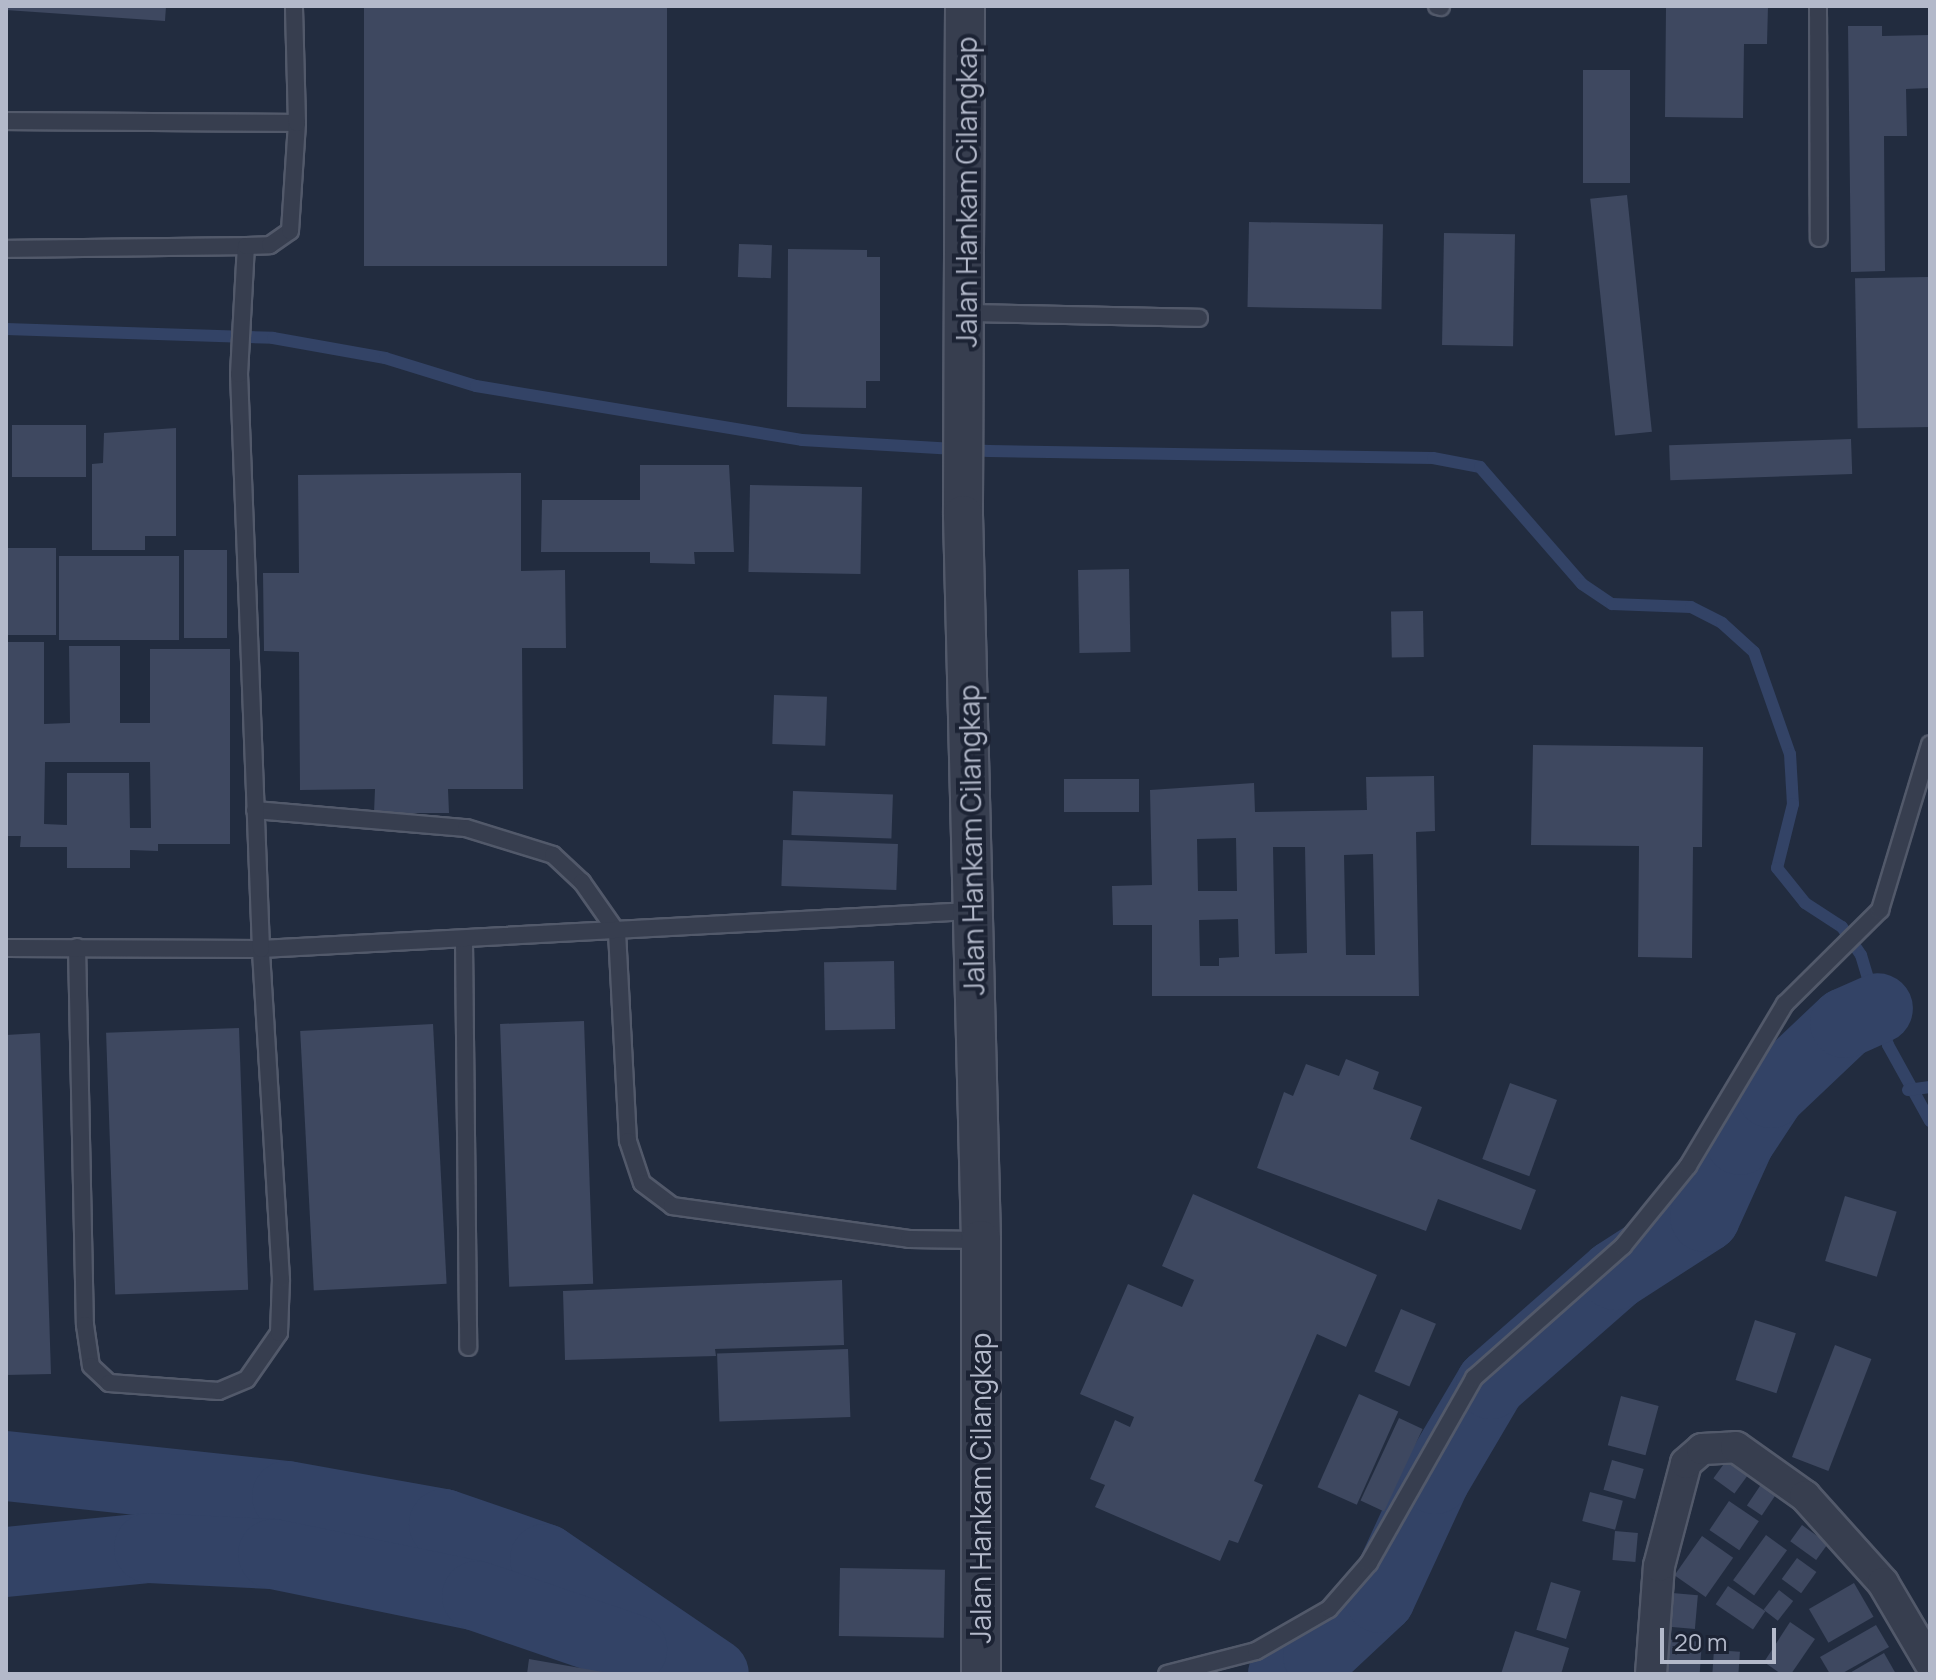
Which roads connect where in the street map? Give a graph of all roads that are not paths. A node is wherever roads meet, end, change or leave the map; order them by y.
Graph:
1 (294, 6) edge
2 (965, 6) edge
3 (1818, 6) edge
4 (6, 121) edge
5 (297, 123) junction
6 (1819, 238) dead end
7 (246, 246) junction
8 (6, 249) edge
9 (967, 313) junction
10 (1199, 318) dead end
11 (1930, 744) edge
12 (255, 810) junction
13 (970, 911) junction
14 (617, 932) junction
15 (464, 942) junction
16 (77, 947) junction
17 (6, 948) edge
18 (261, 949) junction
19 (981, 1240) junction
20 (468, 1347) dead end
21 (1930, 1663) edge
22 (981, 1674) edge
23 (1167, 1674) edge
24 (1651, 1674) edge

1 - 5 lane
2 - 9 street, Jalan Hankam Cilangkap
3 - 6 lane
4 - 5 lane
5 - 7 lane
7 - 8 lane
7 - 12 lane
9 - 10 lane
9 - 13 street, Jalan Hankam Cilangkap
11 - 23 lane
12 - 14 lane
12 - 18 lane
13 - 14 lane
13 - 19 street, Jalan Hankam Cilangkap
14 - 15 lane
14 - 19 lane
15 - 18 lane
15 - 20 lane
16 - 17 lane
16 - 18 lane
16 - 18 lane
19 - 22 street, Jalan Hankam Cilangkap
21 - 24 street

